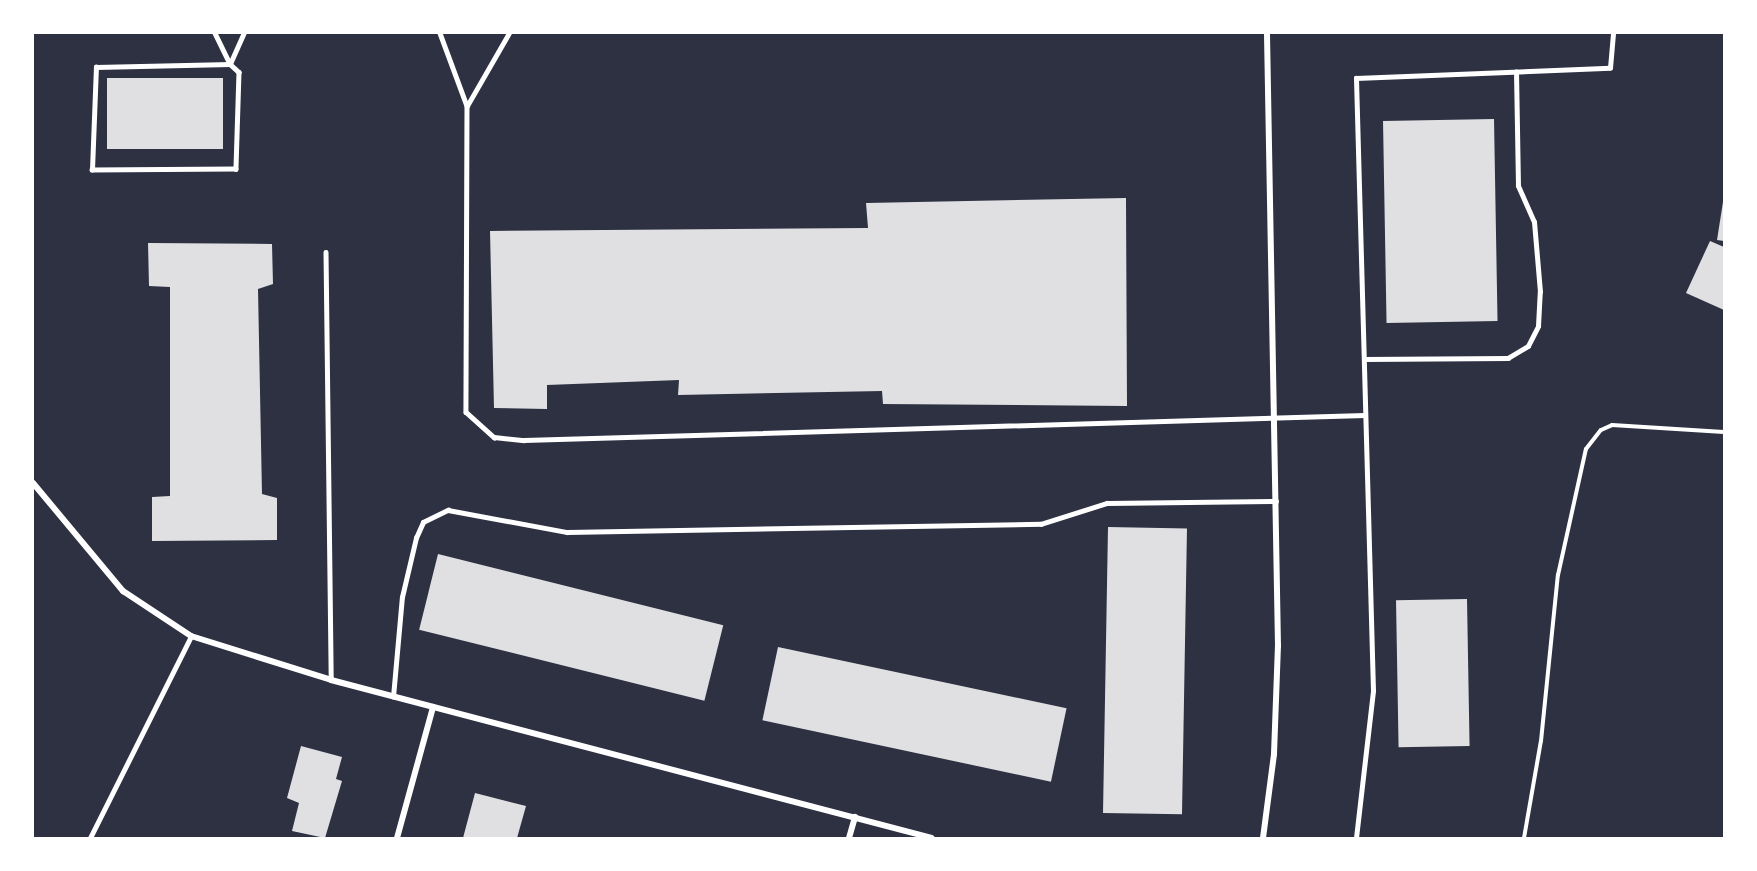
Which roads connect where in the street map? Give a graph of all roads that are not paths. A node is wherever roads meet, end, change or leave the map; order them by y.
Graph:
1 (215, 33) edge
2 (244, 33) edge
3 (440, 33) edge
4 (509, 33) edge
5 (1267, 33) edge
6 (1613, 33) edge
7 (230, 64) junction
8 (1516, 72) junction
9 (467, 106) junction
10 (326, 252) dead end
11 (1364, 358) junction
12 (1365, 415) junction
13 (1274, 418) junction
14 (33, 483) edge
15 (1276, 501) junction
16 (191, 636) junction
17 (331, 680) junction
18 (393, 697) junction
19 (433, 707) junction
20 (855, 818) junction
21 (90, 838) edge
22 (397, 838) edge
23 (849, 838) edge
24 (932, 838) edge
25 (1263, 838) edge
26 (1356, 838) edge

1 - 7 lane
2 - 7 lane
3 - 9 lane
4 - 9 lane
5 - 13 street
6 - 8 lane
7 - 7 lane
8 - 11 lane
8 - 11 lane
9 - 13 lane
10 - 17 lane
11 - 12 lane
12 - 13 lane
12 - 26 lane
13 - 15 street
14 - 16 street
15 - 18 lane
15 - 25 street
16 - 17 street
16 - 21 lane
17 - 18 street
18 - 19 street
19 - 20 street
19 - 22 street
20 - 23 street
20 - 24 street

